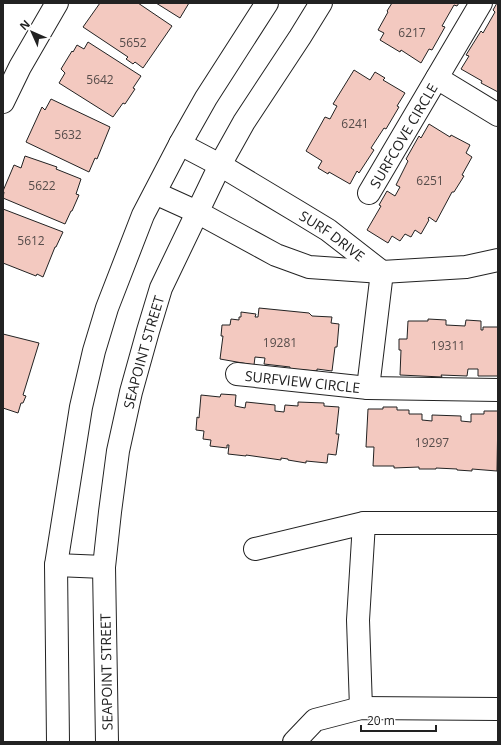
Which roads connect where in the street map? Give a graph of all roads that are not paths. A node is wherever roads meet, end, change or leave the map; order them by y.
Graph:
1 (57, 3) edge
2 (266, 3) edge
3 (321, 3) edge
4 (481, 3) edge
5 (437, 78) junction
6 (3, 102) edge
7 (498, 116) edge
8 (180, 144) junction
9 (220, 165) junction
10 (154, 193) junction
11 (369, 193) dead end
12 (196, 212) junction
13 (498, 260) edge
14 (382, 272) junction
15 (238, 374) dead end
16 (368, 388) junction
17 (498, 390) edge
18 (364, 523) junction
19 (498, 523) edge
20 (255, 549) dead end
21 (56, 565) junction
22 (104, 567) junction
23 (361, 708) junction
24 (498, 709) edge
25 (58, 742) edge
26 (107, 742) edge
27 (294, 742) edge

1 - 6 main road
2 - 8 main road
3 - 9 main road, SEAPOINT STREET
4 - 5 main road, SURFCOVE CIRCLE
5 - 7 main road, SURFCOVE CIRCLE
5 - 11 main road, SURFCOVE CIRCLE
8 - 9 main road, SURF DRIVE
8 - 10 main road
9 - 12 main road, SEAPOINT STREET
9 - 14 main road, SURF DRIVE
10 - 12 main road
10 - 21 main road
12 - 14 main road
12 - 22 main road, SEAPOINT STREET
13 - 14 main road
14 - 16 main road, SURFVIEW CIRCLE
15 - 16 main road, SURFVIEW CIRCLE
16 - 17 main road, SURFVIEW CIRCLE
18 - 19 main road
18 - 20 main road
18 - 23 main road
21 - 22 main road
21 - 25 main road
22 - 26 main road, SEAPOINT STREET
23 - 24 main road
23 - 27 main road

